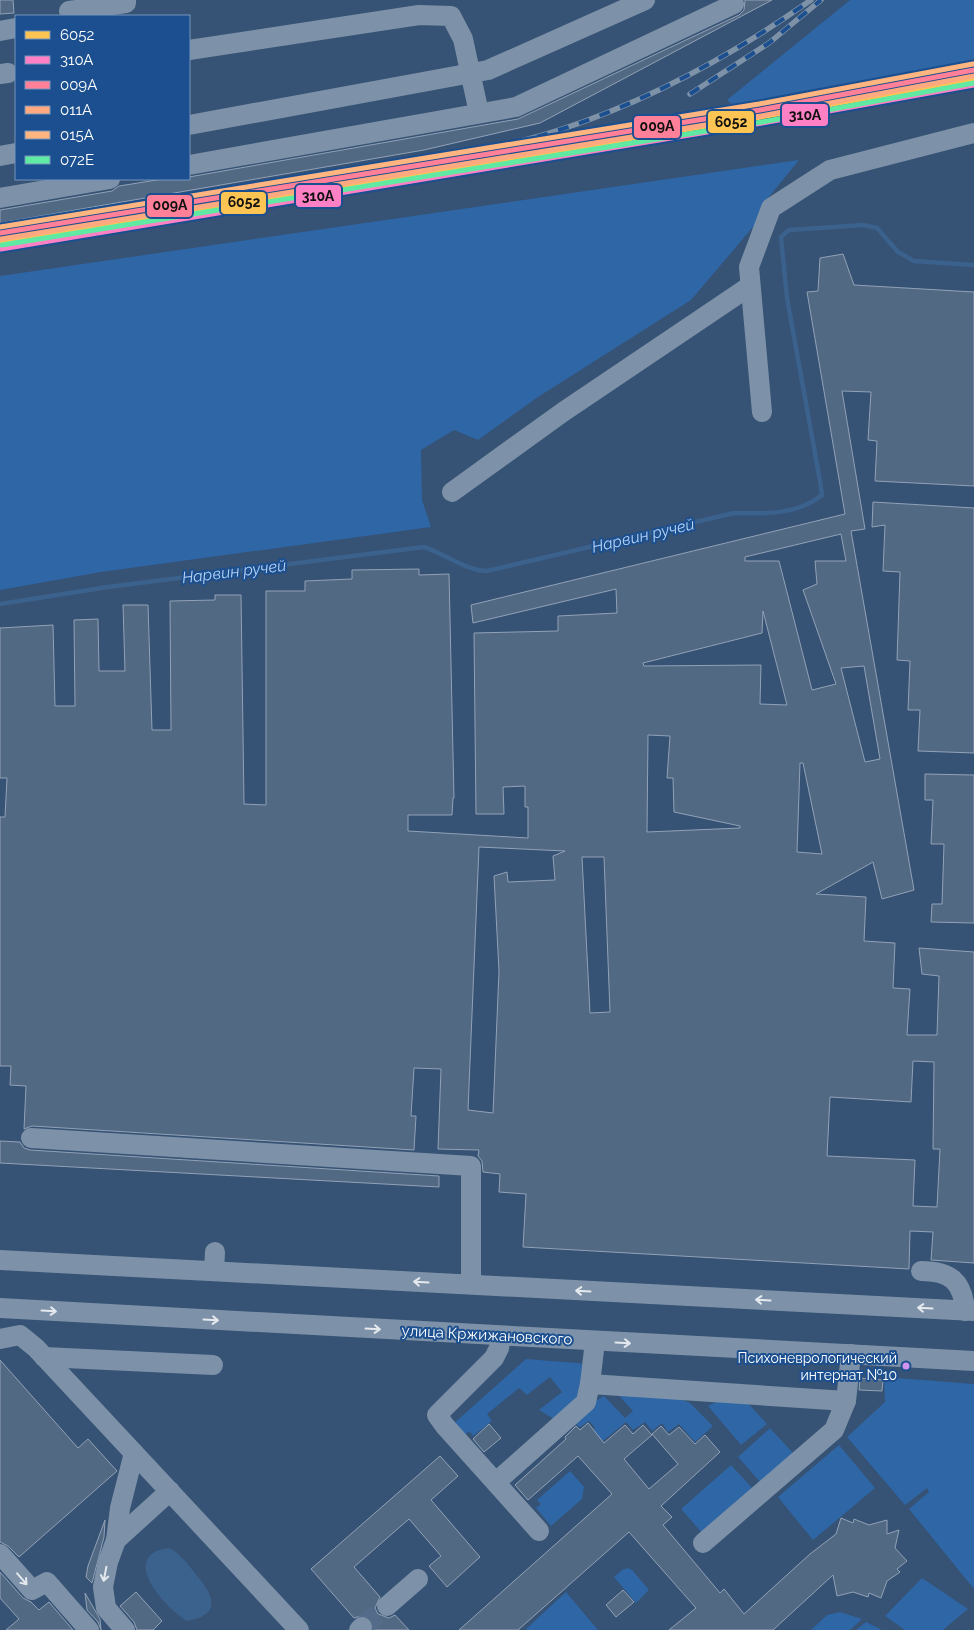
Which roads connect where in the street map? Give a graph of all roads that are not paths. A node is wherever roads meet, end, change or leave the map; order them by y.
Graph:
1 (126, 0) edge
2 (645, 0) edge
3 (732, 0) edge
4 (68, 9) edge
5 (15, 28) edge
6 (0, 30) edge
7 (190, 50) edge
8 (471, 71) junction
9 (479, 113) junction
10 (190, 125) edge
11 (974, 133) edge
12 (15, 153) edge
13 (0, 156) edge
14 (190, 165) edge
15 (104, 180) edge
16 (0, 198) edge
17 (750, 286) junction
18 (762, 412) dead end
19 (452, 492) dead end
20 (31, 1138) dead end
21 (0, 1260) edge
22 (921, 1271) dead end
23 (471, 1284) junction
24 (0, 1308) edge
25 (969, 1311) edge
26 (501, 1336) junction
27 (0, 1339) edge
28 (595, 1341) junction
29 (851, 1354) junction
30 (44, 1357) junction
31 (974, 1361) edge
32 (213, 1365) dead end
33 (590, 1384) junction
34 (846, 1401) junction
35 (134, 1453) junction
36 (496, 1482) junction
37 (167, 1494) junction
38 (539, 1532) dead end
39 (116, 1540) junction
40 (703, 1543) dead end
41 (0, 1554) edge
42 (418, 1579) dead end
43 (387, 1606) tunnel mouth
44 (280, 1622) edge
45 (89, 1630) edge
46 (125, 1630) edge
47 (299, 1630) edge

1 - 4 street
2 - 8 street
3 - 9 street
5 - 6 street
7 - 8 street
8 - 9 street
8 - 10 street
9 - 14 street
11 - 17 street
12 - 13 street
15 - 16 street
17 - 18 street
17 - 19 street
20 - 23 street
23 -> 21 street
22 - 25 street
25 -> 23 street
24 -> 26 street, улица Кржижановского
26 - 28 street, улица Кржижановского
26 - 36 street
27 - 30 street
28 -> 29 street, улица Кржижановского
28 - 33 street
29 - 31 street, улица Кржижановского
29 - 34 street
30 - 32 street
30 - 35 street
33 - 34 street
33 - 36 street
34 - 40 street
35 - 37 street
35 - 39 street
36 - 38 street
37 - 39 street
37 - 44 street
39 -> 46 street
41 -> 45 street
42 - 43 street
44 - 47 street

